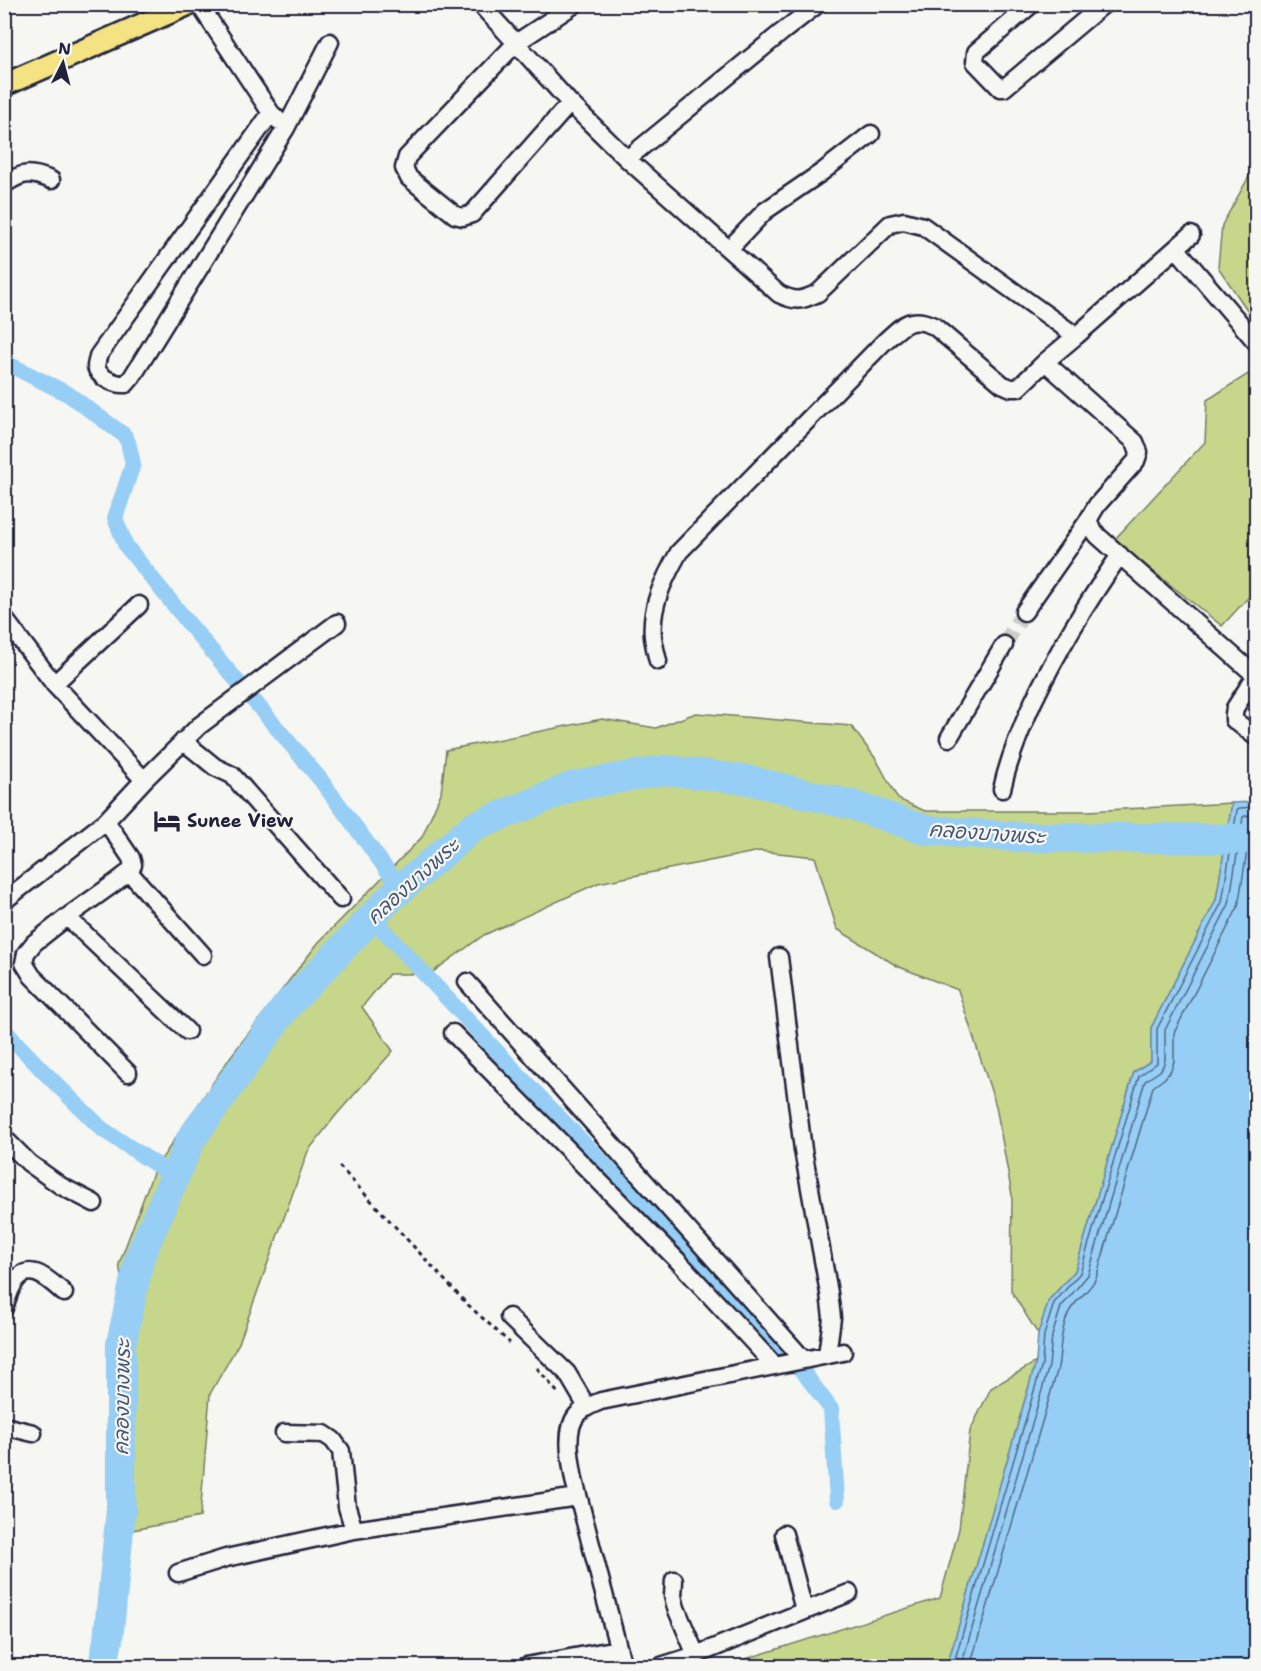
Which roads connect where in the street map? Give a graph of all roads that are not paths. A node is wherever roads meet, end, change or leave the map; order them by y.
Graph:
1 (189, 4) edge
2 (199, 4) edge
3 (480, 4) edge
4 (575, 4) edge
5 (818, 4) edge
6 (1032, 4) edge
7 (1104, 4) edge
8 (330, 42) dead end
9 (516, 43) junction
10 (4, 85) edge
11 (570, 103) junction
12 (271, 113) junction
13 (286, 128) junction
14 (871, 134) dead end
15 (627, 159) junction
16 (51, 180) dead end
17 (4, 185) edge
18 (1191, 235) dead end
19 (1176, 248) junction
20 (729, 249) junction
21 (1077, 336) junction
22 (1257, 342) edge
23 (1045, 362) junction
24 (1087, 522) junction
25 (1120, 555) junction
26 (139, 605) dead end
27 (1024, 612) tunnel mouth
28 (4, 618) edge
29 (337, 622) dead end
30 (1004, 645) tunnel mouth
31 (658, 661) dead end
32 (1256, 676) edge
33 (54, 684) junction
34 (1257, 737) edge
35 (949, 738) dead end
36 (183, 741) junction
37 (144, 780) junction
38 (1002, 789) dead end
39 (106, 821) junction
40 (129, 872) junction
41 (341, 899) dead end
42 (4, 900) edge
43 (67, 917) junction
44 (203, 955) dead end
45 (779, 957) dead end
46 (467, 982) dead end
47 (187, 1031) dead end
48 (453, 1033) dead end
49 (128, 1073) dead end
50 (4, 1138) edge
51 (94, 1203) dead end
52 (64, 1293) dead end
53 (4, 1308) edge
54 (509, 1317) dead end
55 (804, 1360) junction
56 (775, 1366) junction
57 (582, 1411) junction
58 (4, 1426) edge
59 (33, 1433) dead end
60 (284, 1433) dead end
61 (578, 1497) junction
62 (354, 1530) junction
63 (784, 1534) dead end
64 (178, 1572) dead end
65 (674, 1580) dead end
66 (849, 1593) dead end
67 (804, 1610) junction
68 (618, 1649) junction
69 (696, 1655) junction
70 (526, 1666) edge
71 (623, 1666) edge
72 (661, 1666) edge

1 - 10 main road
2 - 12 street
3 - 9 street
4 - 9 street
5 - 15 street
6 - 7 street
8 - 13 street
9 - 11 street
9 - 11 street
11 - 15 street
12 - 13 street
12 - 13 street
14 - 20 street
15 - 20 street
16 - 17 street
18 - 19 street
19 - 21 street
19 - 22 street
20 - 21 street
21 - 23 street
23 - 24 street
23 - 31 street
24 - 25 street
24 - 27 street
25 - 32 street
25 - 38 street
26 - 33 street
28 - 33 street
29 - 36 street
30 - 35 street
32 - 34 street
33 - 37 street
36 - 37 street
36 - 41 street
37 - 39 street
39 - 40 street
39 - 42 street
40 - 43 street
40 - 44 street
43 - 47 street
43 - 49 street
45 - 55 street
46 - 55 street
48 - 56 street
50 - 51 street
52 - 53 street
54 - 57 street
55 - 56 street
56 - 57 street
57 - 61 street
58 - 59 street
60 - 62 street
61 - 62 street
61 - 68 street
62 - 64 street
63 - 67 street
65 - 69 street
66 - 67 street
67 - 69 street
68 - 70 street
68 - 71 street
69 - 72 street

